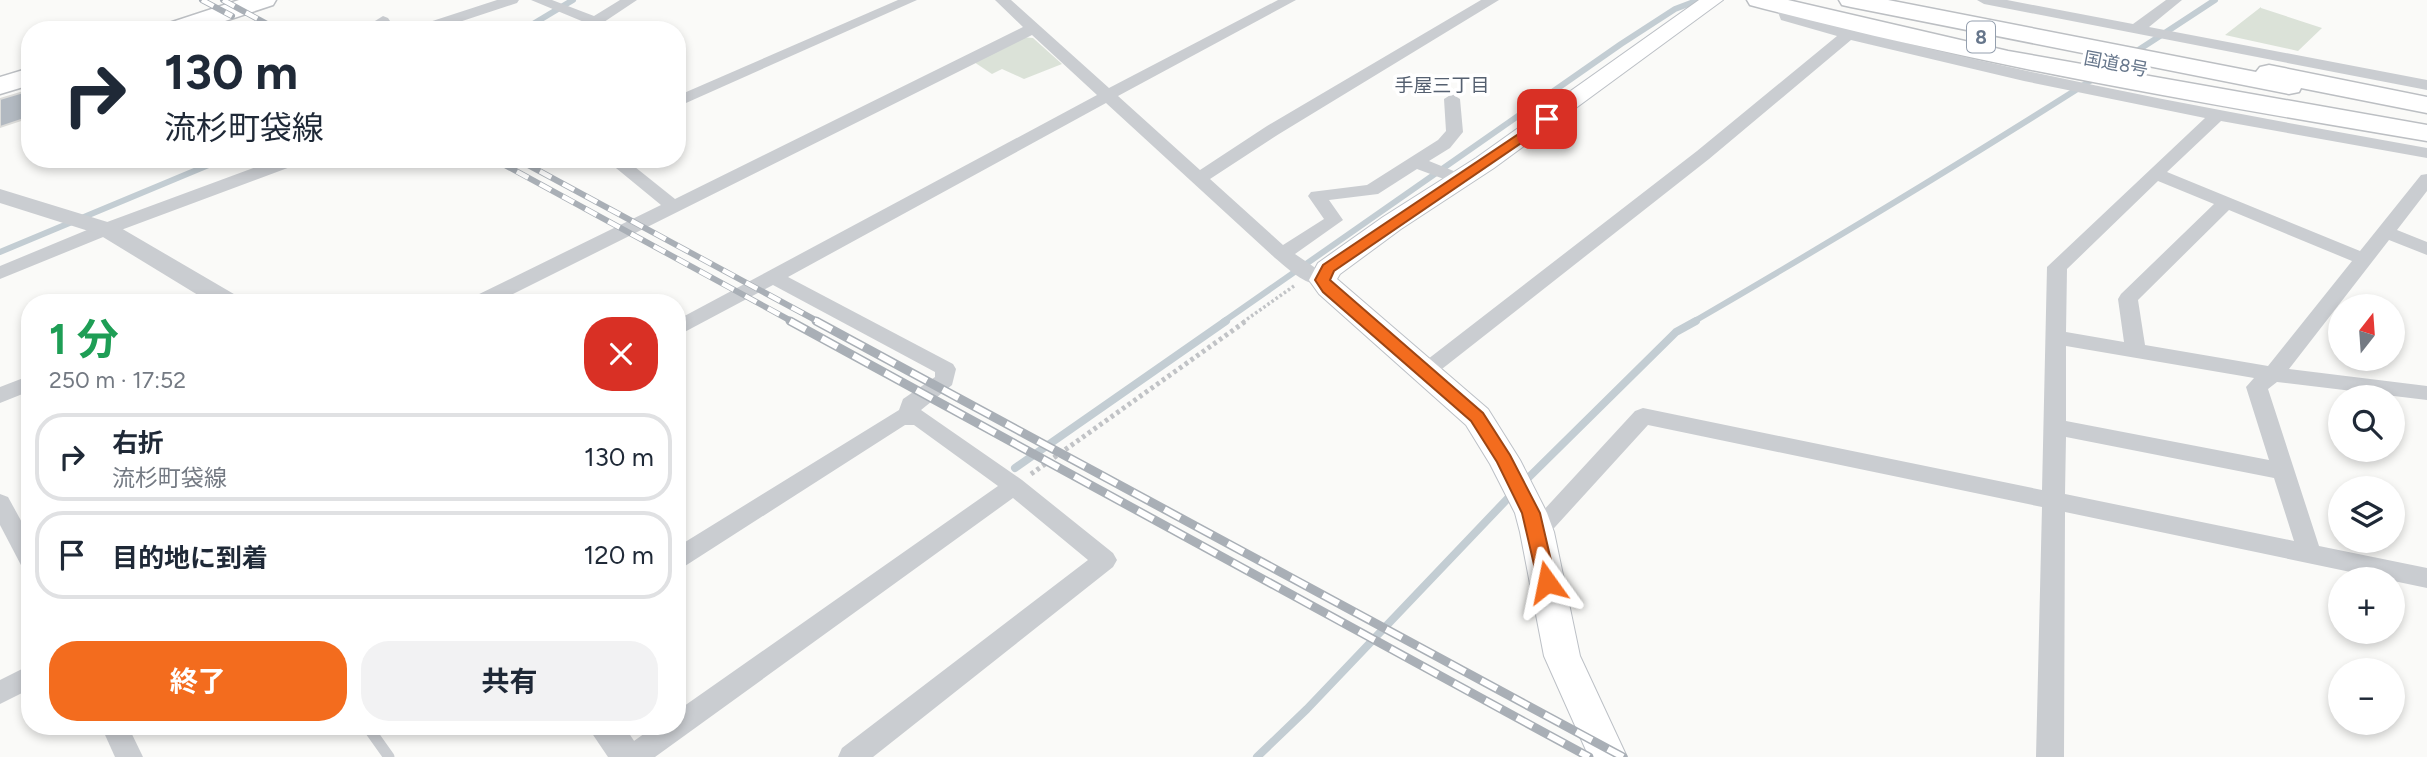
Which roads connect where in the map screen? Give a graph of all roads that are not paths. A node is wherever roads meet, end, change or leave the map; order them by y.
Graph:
1 (264, 0) edge
2 (512, 0) edge
3 (538, 0) edge
4 (630, 0) edge
5 (910, 0) edge
6 (1289, 0) edge
7 (1492, 0) edge
8 (1713, 0) edge
9 (1851, 0) edge
10 (1912, 0) edge
11 (1984, 0) edge
12 (2175, 0) edge
13 (1012, 2) edge
14 (1782, 2) edge
15 (200, 21) edge
16 (447, 21) edge
17 (595, 21) joint
18 (2138, 28) junction
19 (1032, 29) junction
20 (1847, 35) junction
21 (21, 79) edge
22 (2427, 85) edge
23 (0, 86) edge
24 (1106, 96) junction
25 (686, 98) edge
26 (1452, 99) dead end
27 (2427, 105) edge
28 (2427, 112) edge
29 (2217, 115) junction
30 (2427, 124) edge
31 (2427, 133) edge
32 (2427, 153) edge
33 (1422, 164) junction
34 (271, 168) edge
35 (625, 168) edge
36 (2157, 174) junction
37 (1199, 178) junction
38 (1455, 178) junction
39 (2427, 179) edge
40 (0, 196) edge
41 (2226, 202) junction
42 (674, 207) junction
43 (106, 229) junction
44 (2386, 232) junction
45 (2427, 249) edge
46 (1282, 254) junction
47 (2363, 259) junction
48 (0, 273) edge
49 (774, 278) junction
50 (1316, 278) junction
51 (215, 294) edge
52 (496, 294) edge
53 (686, 325) edge
54 (2056, 337) junction
55 (2136, 351) junction
56 (1426, 371) junction
57 (2273, 374) junction
58 (21, 386) edge
59 (2427, 393) edge
60 (0, 396) edge
61 (909, 416) junction
62 (2054, 427) junction
63 (2283, 471) junction
64 (1014, 486) junction
65 (2052, 500) junction
66 (0, 503) edge
67 (1534, 523) junction
68 (21, 543) edge
69 (686, 553) edge
70 (2310, 554) junction
71 (2427, 578) edge
72 (21, 681) edge
73 (0, 692) edge
74 (686, 720) edge
75 (118, 735) edge
76 (373, 735) edge
77 (611, 735) edge
78 (665, 735) edge
79 (129, 757) edge
80 (389, 757) edge
81 (628, 757) edge
82 (634, 757) edge
83 (852, 757) edge
84 (1608, 757) edge
85 (2050, 757) edge

1 - 15 highway
2 - 16 street
3 - 17 street
4 - 17 street
5 - 25 street
6 - 24 street
7 - 37 street
8 - 38 main road
9 - 28 highway, 国道8号 / 8
10 - 27 highway, 8
11 - 18 street
12 - 18 street
13 - 19 street
14 - 20 street
14 - 30 highway, 国道8号 / 8
14 - 31 highway, 8
18 - 22 street
19 - 24 street
19 - 42 street
20 - 29 street
20 - 56 street
21 - 23 highway
24 - 37 street
24 - 49 street
26 - 33 street
29 - 32 street
29 - 36 street
33 - 38 street
33 - 46 street
34 - 43 street
35 - 42 street
36 - 41 street
36 - 54 street
37 - 46 street
38 - 50 main road
39 - 44 street
40 - 43 street
41 - 47 street
41 - 55 street
42 - 52 street
43 - 48 street
43 - 51 street
44 - 45 street
44 - 47 street
46 - 50 street
47 - 57 street
49 - 53 street
49 - 61 street
50 - 56 main road
54 - 55 street
54 - 62 street
55 - 57 street
56 - 67 main road
57 - 59 street
57 - 63 street
58 - 60 street
61 - 64 street
61 - 69 street
62 - 63 street
62 - 65 street
63 - 70 street
64 - 74 street
64 - 83 street
65 - 67 street
65 - 70 street
65 - 85 street
66 - 68 street
67 - 84 main road
70 - 71 street
72 - 73 street
75 - 79 street
76 - 80 lane
77 - 81 street
78 - 82 street

